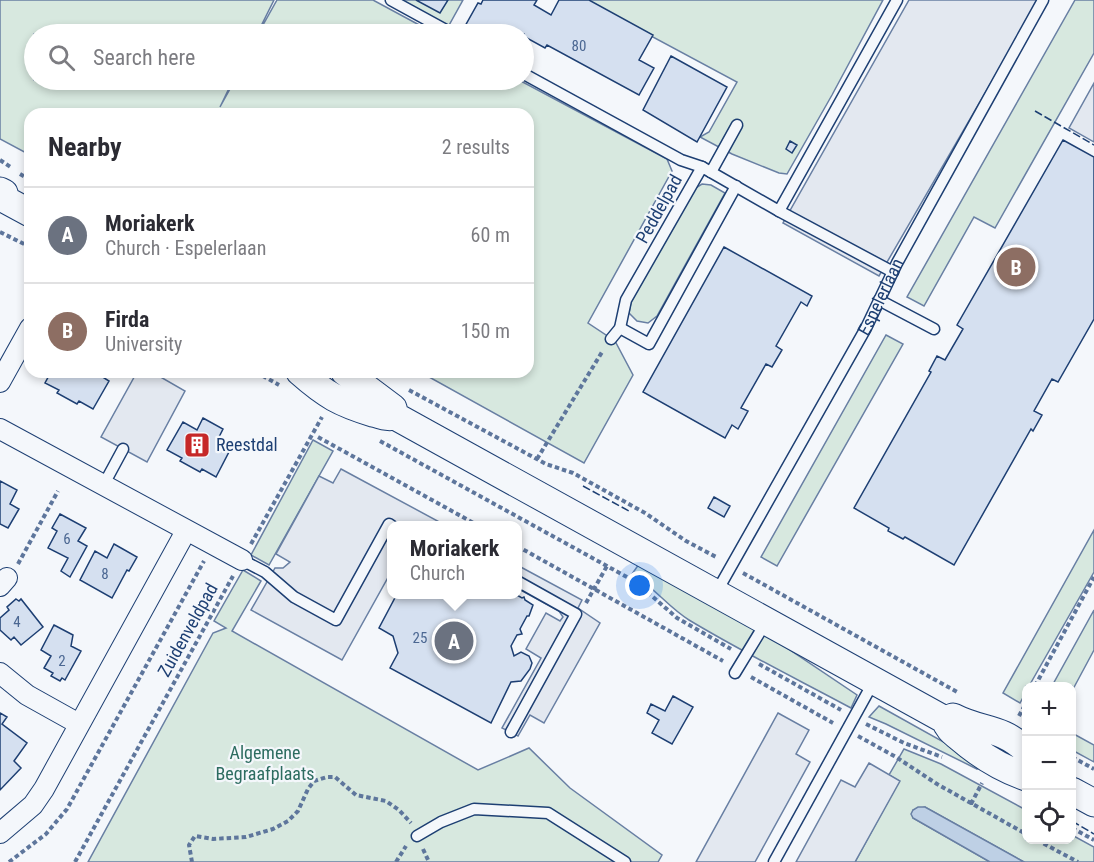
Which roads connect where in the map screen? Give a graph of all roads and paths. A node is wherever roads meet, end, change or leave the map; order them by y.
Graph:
1 (391, 0) edge
2 (897, 0) edge
3 (1043, 0) edge
4 (435, 24) edge
5 (534, 79) edge
6 (737, 125) dead end
7 (706, 170) junction
8 (736, 186) junction
9 (2, 198) edge
10 (24, 210) edge
11 (779, 210) junction
12 (0, 232) edge
13 (24, 245) edge
14 (893, 272) junction
15 (879, 300) junction
16 (620, 328) junction
17 (934, 329) dead end
18 (24, 335) edge
19 (610, 339) joint
20 (353, 378) edge
21 (293, 380) edge
22 (0, 382) edge
23 (407, 388) dead end
24 (325, 411) dead end
25 (395, 416) junction
26 (0, 429) edge
27 (318, 437) dead end
28 (378, 440) dead end
29 (123, 449) dead end
30 (537, 459) junction
31 (103, 486) junction
32 (58, 491) dead end
33 (472, 521) edge
34 (387, 528) edge
35 (186, 531) junction
36 (522, 549) edge
37 (242, 560) junction
38 (720, 560) dead end
39 (201, 566) dead end
40 (607, 566) junction
41 (745, 574) dead end
42 (8, 576) edge
43 (1094, 577) edge
44 (522, 584) edge
45 (594, 589) junction
46 (716, 593) junction
47 (582, 611) dead end
48 (766, 621) junction
49 (745, 657) junction
50 (736, 671) junction
51 (0, 674) edge
52 (874, 681) junction
53 (1038, 682) edge
54 (961, 694) dead end
55 (854, 717) junction
56 (945, 720) junction
57 (79, 724) junction
58 (847, 730) junction
59 (511, 732) dead end
60 (100, 736) dead end
61 (106, 739) junction
62 (1022, 746) edge
63 (946, 759) dead end
64 (1076, 760) edge
65 (1094, 769) edge
66 (976, 775) dead end
67 (1022, 776) edge
68 (1076, 793) edge
69 (1094, 803) edge
70 (971, 804) junction
71 (1076, 831) edge
72 (1022, 832) edge
73 (0, 833) edge
74 (417, 836) joint
75 (1094, 840) edge
76 (1044, 844) edge
77 (9, 862) edge
78 (75, 862) edge
79 (192, 862) edge
80 (625, 862) edge
81 (774, 862) edge
82 (1078, 862) edge

1 - 4 lane
2 - 11 lane
3 - 14 lane, Espelerlaan
5 - 7 lane
6 - 7 lane
7 - 8 lane, Peddelpad
7 - 16 lane, Peddelpad
8 - 11 lane, Peddelpad
8 - 16 lane
9 - 10 main road
11 - 14 lane, Peddelpad
12 - 13 path
14 - 15 lane, Espelerlaan
15 - 17 lane
15 - 46 lane, Espelerlaan
16 - 19 lane, Peddelpad
18 - 22 street
19 - 30 path
20 - 25 main road
21 - 25 main road
23 - 30 path
24 - 37 path, Zuidenveldpad
25 - 46 main road
26 - 31 street
27 - 33 path
28 - 40 path
29 - 31 lane
30 - 38 path
31 - 35 street
32 - 42 path
34 - 37 lane
35 - 37 street
35 - 57 street
36 - 45 path
37 - 78 path, Zuidenveldpad
39 - 61 path
40 - 45 path
40 - 49 path
41 - 54 path
43 - 53 path
44 - 59 lane
45 - 47 path
45 - 50 path
46 - 48 main road
48 - 49 lane
48 - 52 main road
49 - 50 lane
49 - 55 path
50 - 58 path
51 - 57 street
52 - 55 lane
52 - 56 main road
55 - 58 lane
55 - 63 path
56 - 62 main road
56 - 67 main road
57 - 73 street
58 - 70 path
58 - 81 lane
60 - 61 path
61 - 77 path
64 - 65 path
66 - 70 path
68 - 69 main road
70 - 72 path
71 - 75 path
74 - 79 path
74 - 80 lane
76 - 82 path

